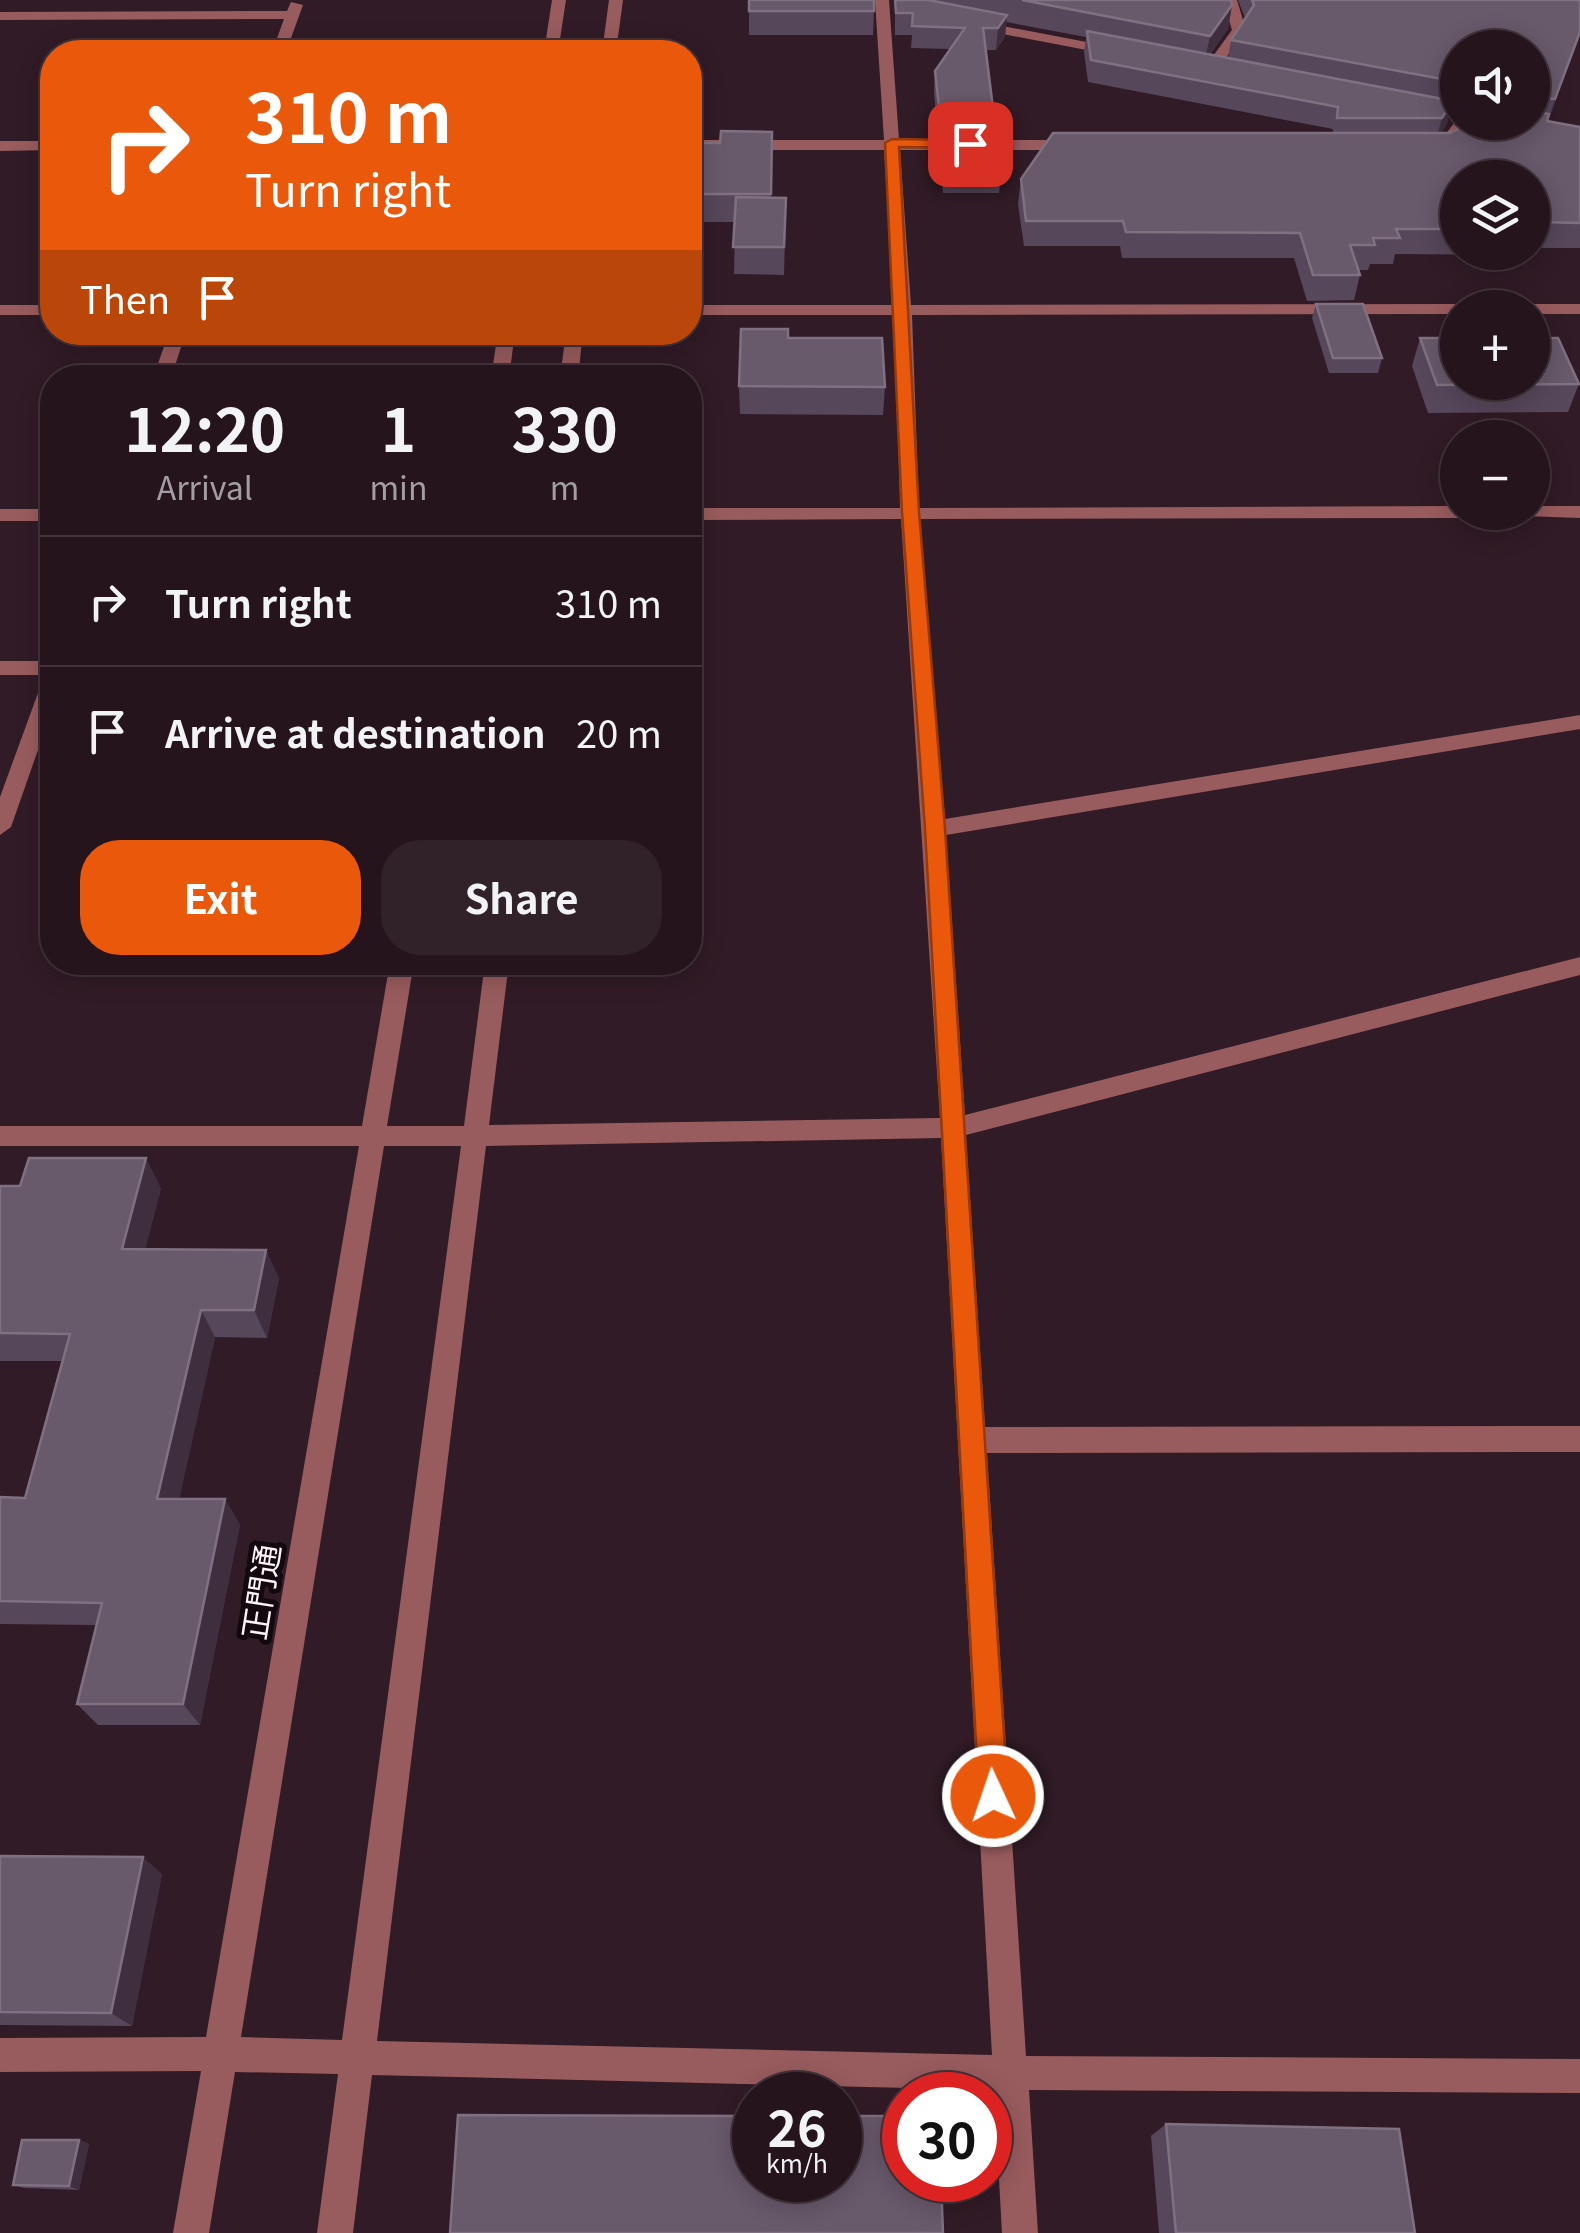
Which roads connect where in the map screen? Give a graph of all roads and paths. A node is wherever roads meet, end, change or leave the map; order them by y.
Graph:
1 (298, 0) edge
2 (560, 0) edge
3 (616, 0) edge
4 (1230, 0) edge
5 (882, 3) edge
6 (902, 10) edge
7 (0, 16) edge
8 (292, 16) junction
9 (960, 21) edge
10 (283, 40) edge
11 (552, 40) edge
12 (611, 40) edge
13 (1133, 55) edge
14 (1191, 66) edge
15 (1210, 70) junction
16 (1229, 74) edge
17 (1448, 140) edge
18 (892, 143) junction
19 (702, 145) edge
20 (1089, 145) edge
21 (0, 146) edge
22 (40, 146) edge
23 (1404, 149) edge
24 (1550, 309) edge
25 (1580, 309) edge
26 (0, 310) edge
27 (40, 310) edge
28 (702, 310) edge
29 (903, 310) junction
30 (1440, 310) edge
31 (910, 512) junction
32 (1440, 512) edge
33 (1550, 512) edge
34 (1580, 512) edge
35 (702, 514) edge
36 (0, 515) edge
37 (40, 515) edge
38 (0, 668) edge
39 (40, 668) edge
40 (40, 715) edge
41 (1580, 722) edge
42 (0, 827) edge
43 (935, 829) junction
44 (1580, 966) edge
45 (400, 975) edge
46 (494, 975) edge
47 (952, 1128) junction
48 (0, 1136) edge
49 (374, 1136) junction
50 (475, 1136) junction
51 (1580, 1439) edge
52 (972, 1440) junction
53 (221, 2054) junction
54 (0, 2055) edge
55 (358, 2060) junction
56 (960, 2072) edge
57 (1010, 2072) edge
58 (1012, 2073) edge
59 (1580, 2076) edge
60 (1012, 2105) edge
61 (191, 2233) edge
62 (336, 2233) edge
63 (1020, 2233) edge

1 - 8 street
2 - 11 street
3 - 12 street
4 - 15 street
5 - 6 street
5 - 18 street
7 - 8 street
8 - 10 street
9 - 13 street
14 - 15 street
15 - 16 street
17 - 23 street
18 - 19 street
18 - 20 street
18 - 29 street
21 - 22 street
24 - 25 street
26 - 27 street
28 - 29 street
29 - 30 street
29 - 31 street
31 - 32 street
31 - 35 street
31 - 43 street
33 - 34 street
36 - 37 street
38 - 39 street
40 - 42 street
41 - 43 street
43 - 47 street
44 - 47 street
45 - 49 street, 正門通
46 - 50 street
47 - 50 street
47 - 52 street
48 - 49 street
49 - 50 street
49 - 53 street, 正門通
50 - 55 street
51 - 52 street
52 - 57 street
53 - 54 street
53 - 55 street
53 - 61 street, 正門通
55 - 56 street
55 - 62 street
58 - 59 street
60 - 63 street

